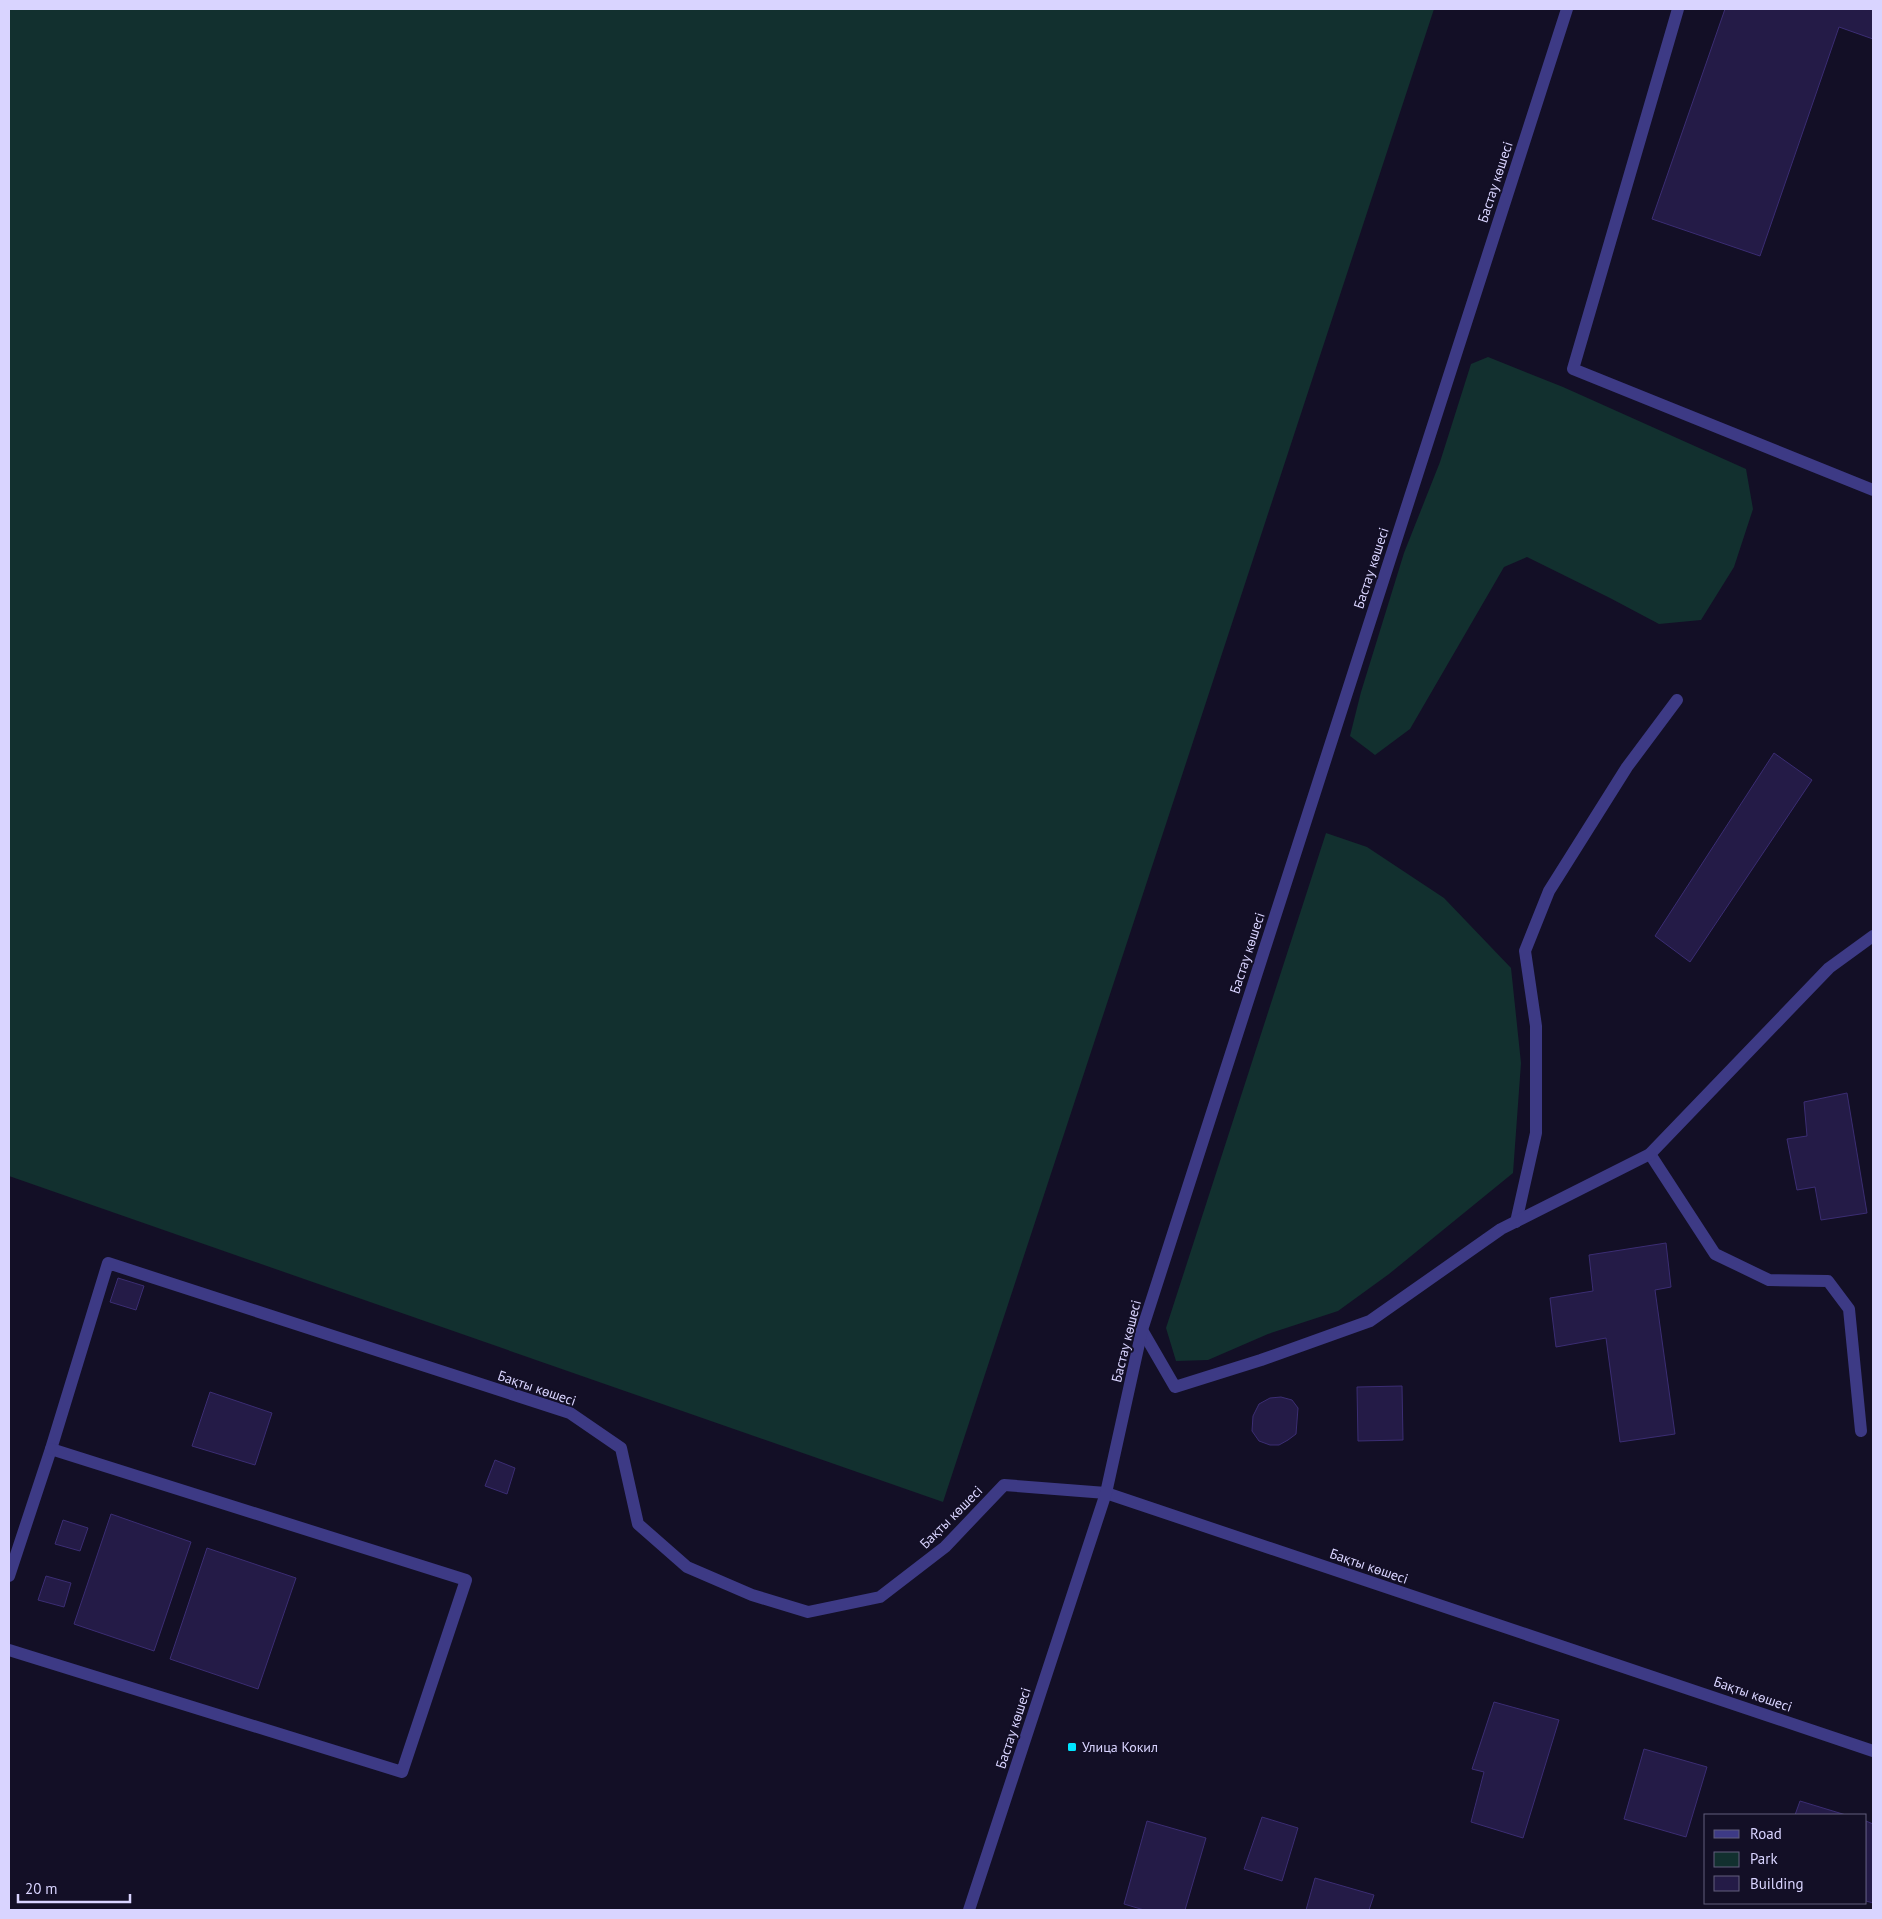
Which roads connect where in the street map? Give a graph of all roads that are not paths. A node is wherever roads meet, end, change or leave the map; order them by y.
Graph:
1 (1567, 9) edge
2 (1678, 9) edge
3 (1873, 490) edge
4 (1677, 700) dead end
5 (1873, 936) edge
6 (1650, 1154) junction
7 (1516, 1222) junction
8 (1142, 1330) junction
9 (1861, 1430) dead end
10 (51, 1449) junction
11 (1106, 1493) junction
12 (9, 1576) edge
13 (9, 1650) edge
14 (1873, 1751) edge
15 (969, 1910) edge

1 - 8 street, Бастау көшесі
2 - 3 street
4 - 7 street
5 - 6 street
6 - 7 street
6 - 9 street
7 - 8 street
8 - 11 street, Бастау көшесі
10 - 11 street, Бақты көшесі
10 - 12 street
10 - 13 street
11 - 14 street, Бақты көшесі
11 - 15 street, Бастау көшесі

